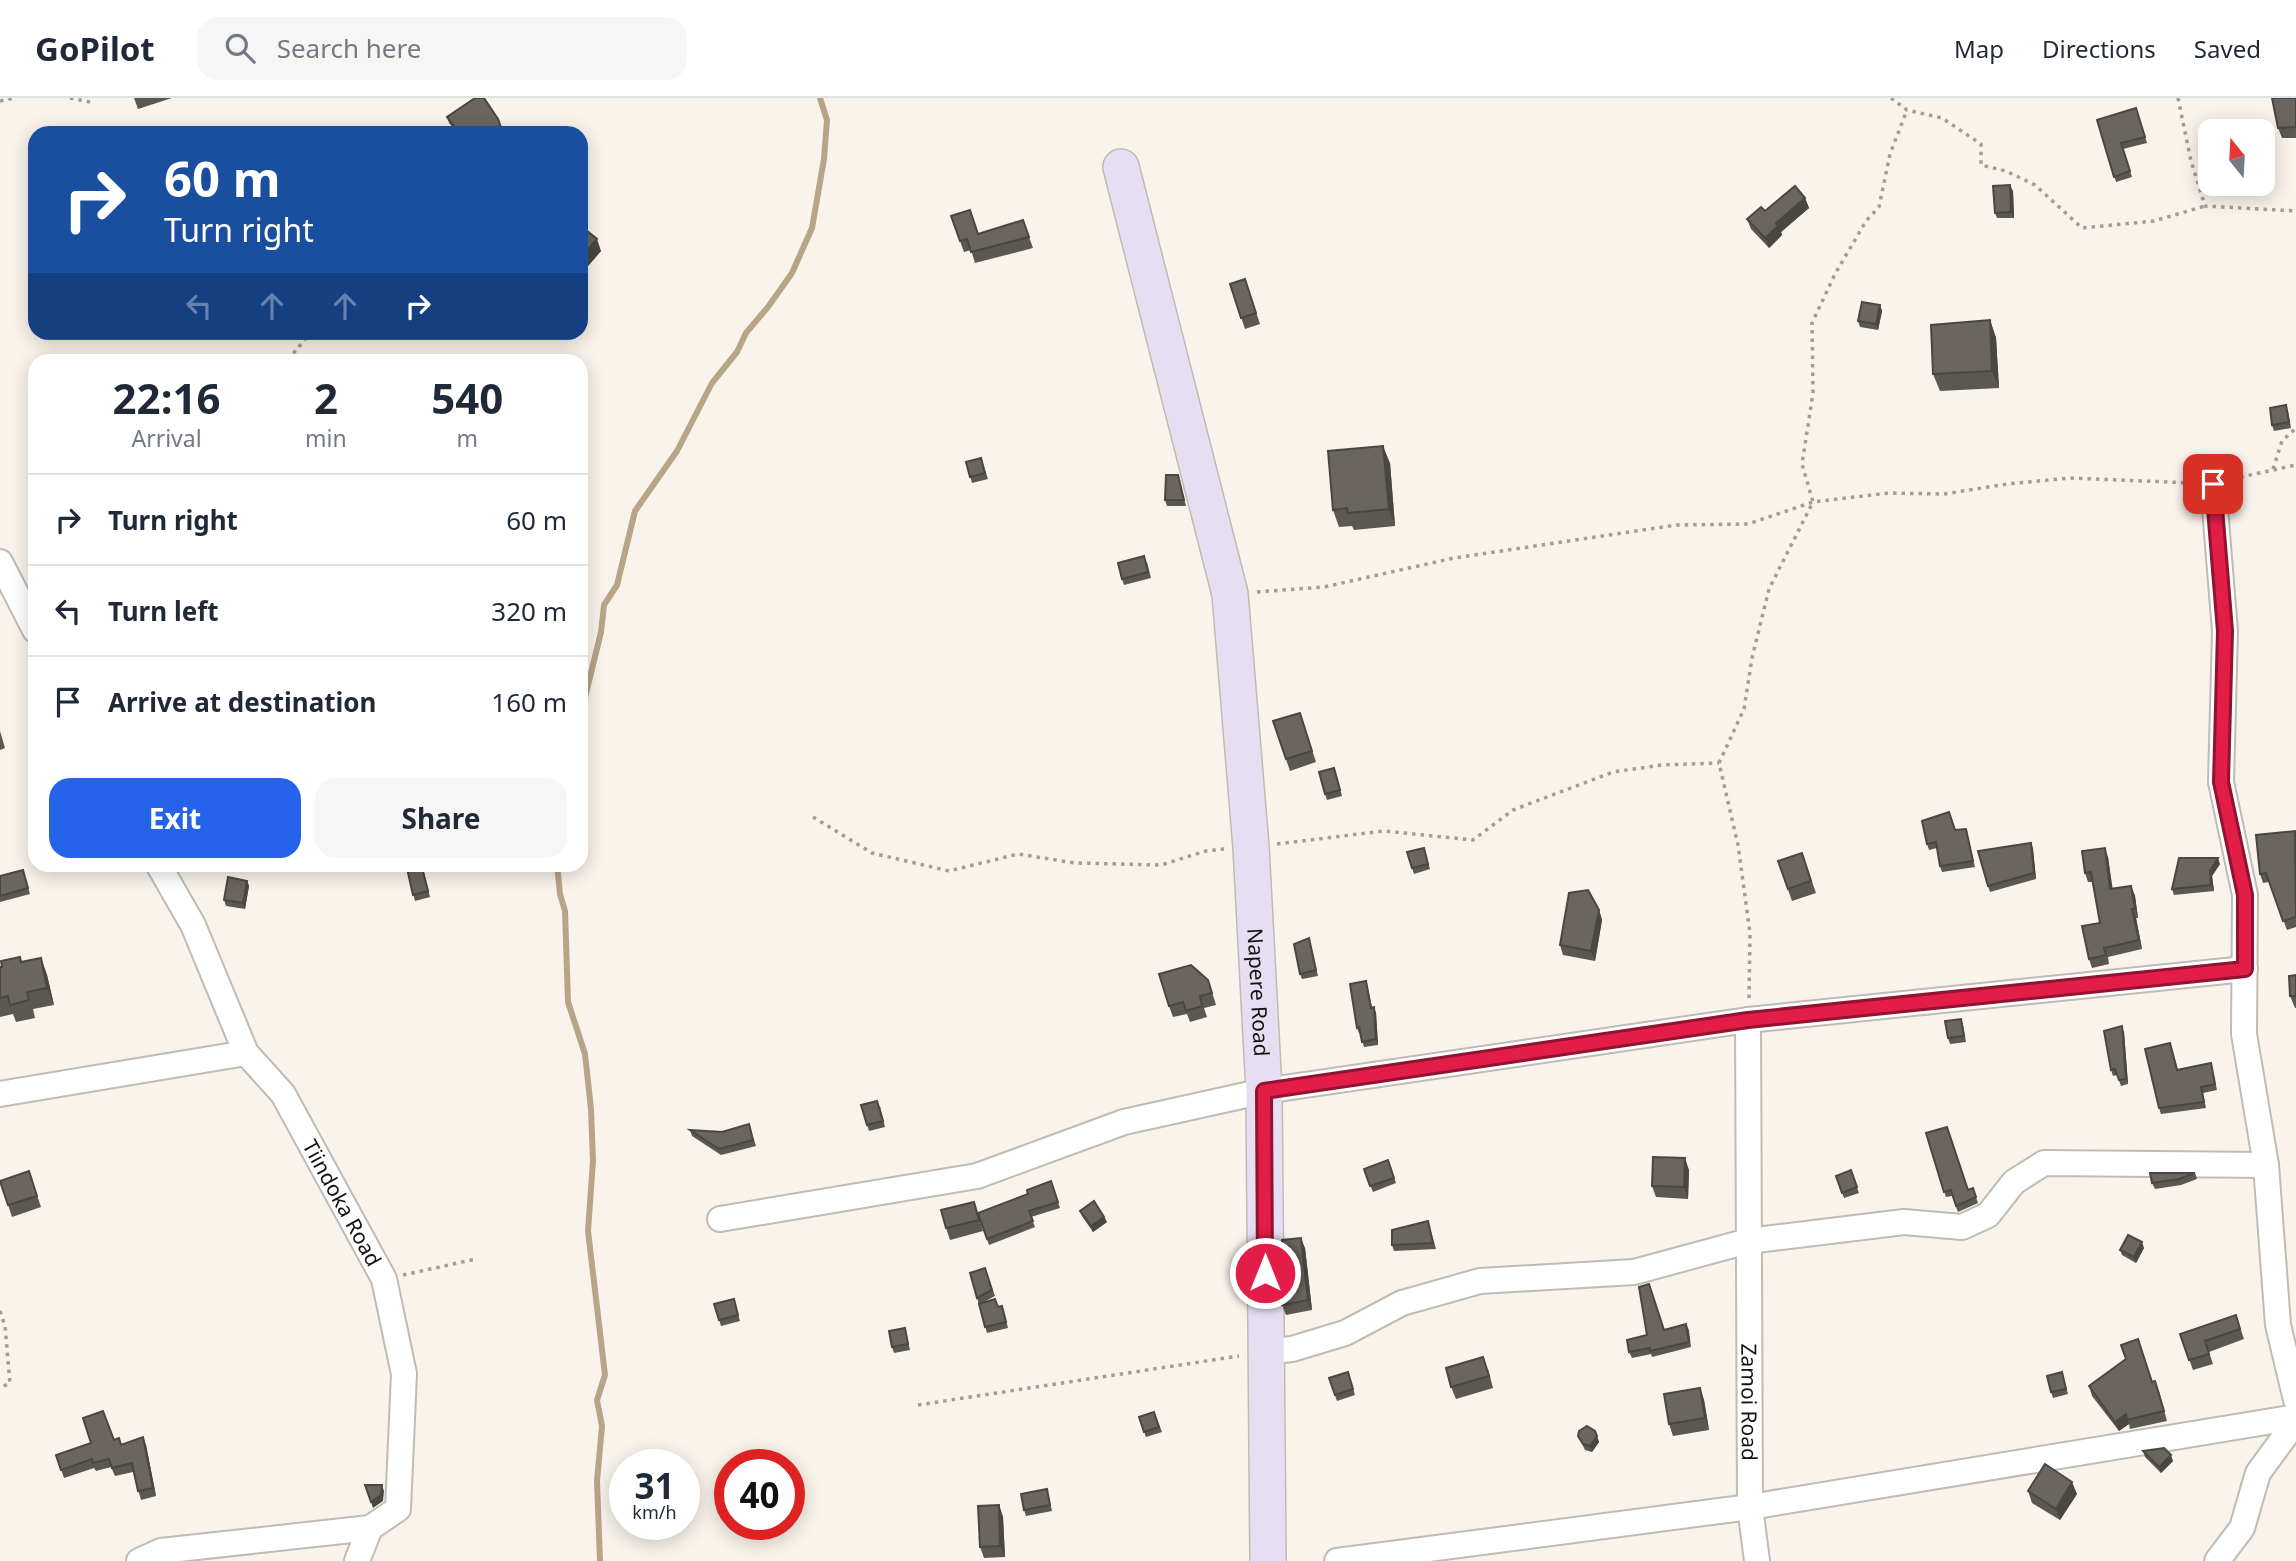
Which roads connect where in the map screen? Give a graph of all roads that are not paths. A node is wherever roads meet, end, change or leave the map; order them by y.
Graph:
1 (1121, 166) dead end
2 (2213, 484) road end
3 (0, 562) edge
4 (17, 591) edge
5 (28, 615) edge
6 (163, 872) edge
7 (2245, 969) junction
8 (1748, 1020) junction
9 (246, 1053) junction
10 (1264, 1091) junction
11 (0, 1094) edge
12 (2266, 1165) junction
13 (720, 1219) dead end
14 (1748, 1241) junction
15 (1266, 1352) junction
16 (2296, 1400) edge
17 (2296, 1419) edge
18 (1750, 1507) junction
19 (370, 1528) junction
20 (139, 1561) edge
21 (357, 1561) edge
22 (1268, 1561) edge
23 (1337, 1561) edge
24 (1758, 1561) edge
25 (2217, 1561) edge

1 - 10 street, Napere Road
2 - 7 street
3 - 4 street
4 - 5 street
6 - 9 street, Tiindoka Road
7 - 8 street
7 - 12 street
8 - 10 street
8 - 14 street, Zamoi Road
9 - 11 street
9 - 19 street, Tiindoka Road
10 - 13 street
10 - 15 street, Napere Road
12 - 14 street
12 - 16 street
14 - 15 street
14 - 18 street, Zamoi Road
15 - 22 street, Napere Road
17 - 18 street
17 - 25 street
18 - 23 street
18 - 24 street, Zamoi Road
19 - 20 street
19 - 21 street

